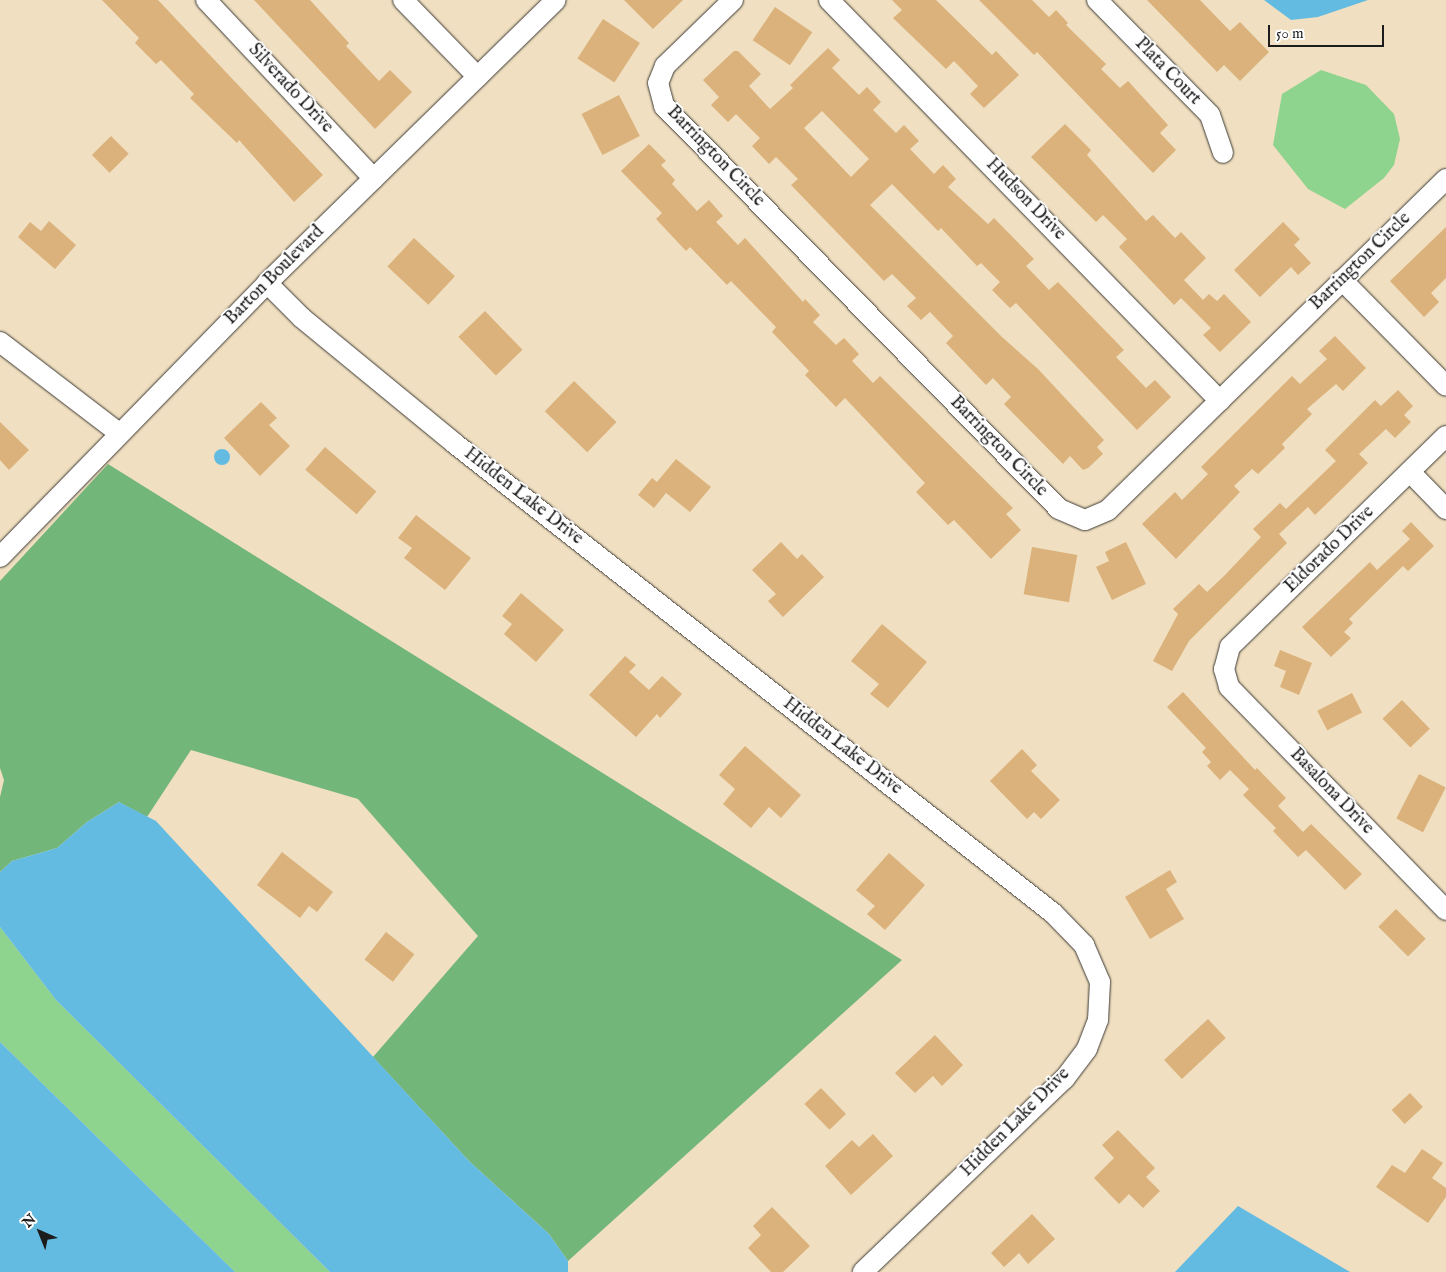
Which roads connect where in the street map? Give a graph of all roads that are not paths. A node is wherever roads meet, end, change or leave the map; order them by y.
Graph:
1 (206, 0) edge
2 (403, 0) edge
3 (556, 0) edge
4 (733, 0) edge
5 (829, 0) edge
6 (1097, 0) edge
7 (478, 77) junction
8 (1224, 153) dead end
9 (1446, 178) edge
10 (374, 179) junction
11 (1342, 280) junction
12 (267, 283) junction
13 (0, 342) edge
14 (1446, 386) edge
15 (1220, 401) junction
16 (119, 433) junction
17 (1446, 436) edge
18 (1410, 472) junction
19 (1446, 508) edge
20 (0, 557) edge
21 (1224, 669) joint
22 (1446, 910) edge
23 (863, 1272) edge

1 - 10 street, Silverado Drive
2 - 7 street
3 - 7 street, Barton Boulevard
4 - 15 street, Barrington Circle
5 - 15 street, Hudson Drive
6 - 8 street, Plata Court
7 - 10 street, Barton Boulevard
9 - 11 street, Barrington Circle
10 - 12 street, Barton Boulevard
11 - 14 street
11 - 15 street, Barrington Circle
12 - 16 street, Barton Boulevard
12 - 23 street, Hidden Lake Drive
13 - 16 street
16 - 20 street, Barton Boulevard
17 - 18 street, Eldorado Drive
18 - 19 street
18 - 21 street, Eldorado Drive
21 - 22 street, Basalona Drive

